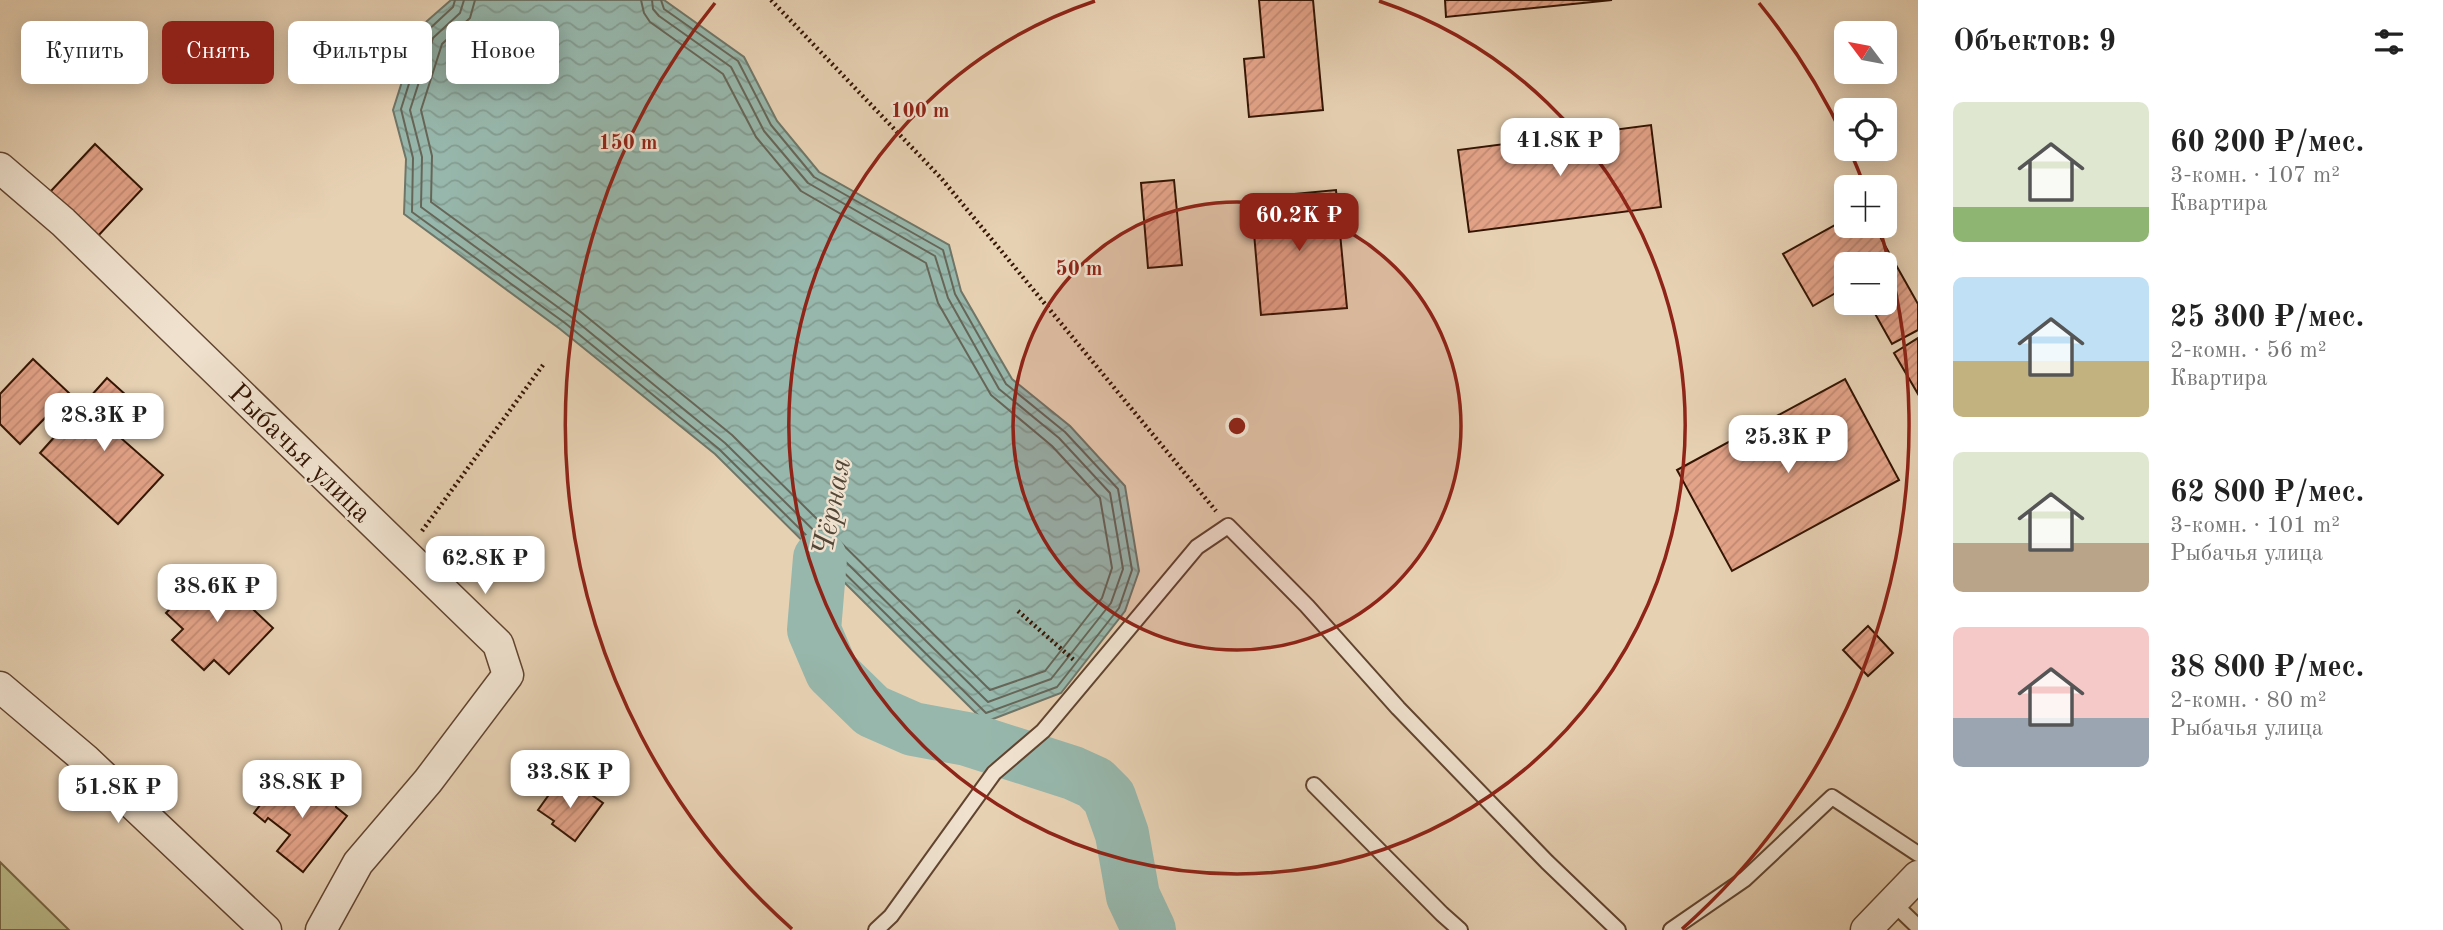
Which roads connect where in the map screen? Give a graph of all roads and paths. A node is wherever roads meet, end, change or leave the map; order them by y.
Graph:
1 (771, 0) edge
2 (0, 167) edge
3 (543, 365) dead end
4 (1228, 526) junction
5 (406, 554) junction
6 (1018, 611) dead end
7 (1081, 667) dead end
8 (0, 687) edge
9 (1314, 785) dead end
10 (1918, 854) edge
11 (1918, 876) edge
12 (1893, 903) junction
13 (1918, 927) edge
14 (266, 930) edge
15 (321, 930) edge
16 (876, 930) edge
17 (1460, 930) edge
18 (1618, 930) edge
19 (1671, 930) edge
20 (1866, 930) edge

1 - 4 path
2 - 5 street, Рыбачья улица
3 - 5 path
4 - 16 lane
4 - 18 lane
5 - 15 street, Рыбачья улица
6 - 7 path
8 - 14 street
9 - 17 lane
10 - 19 lane
11 - 12 street
12 - 13 lane
12 - 20 street

